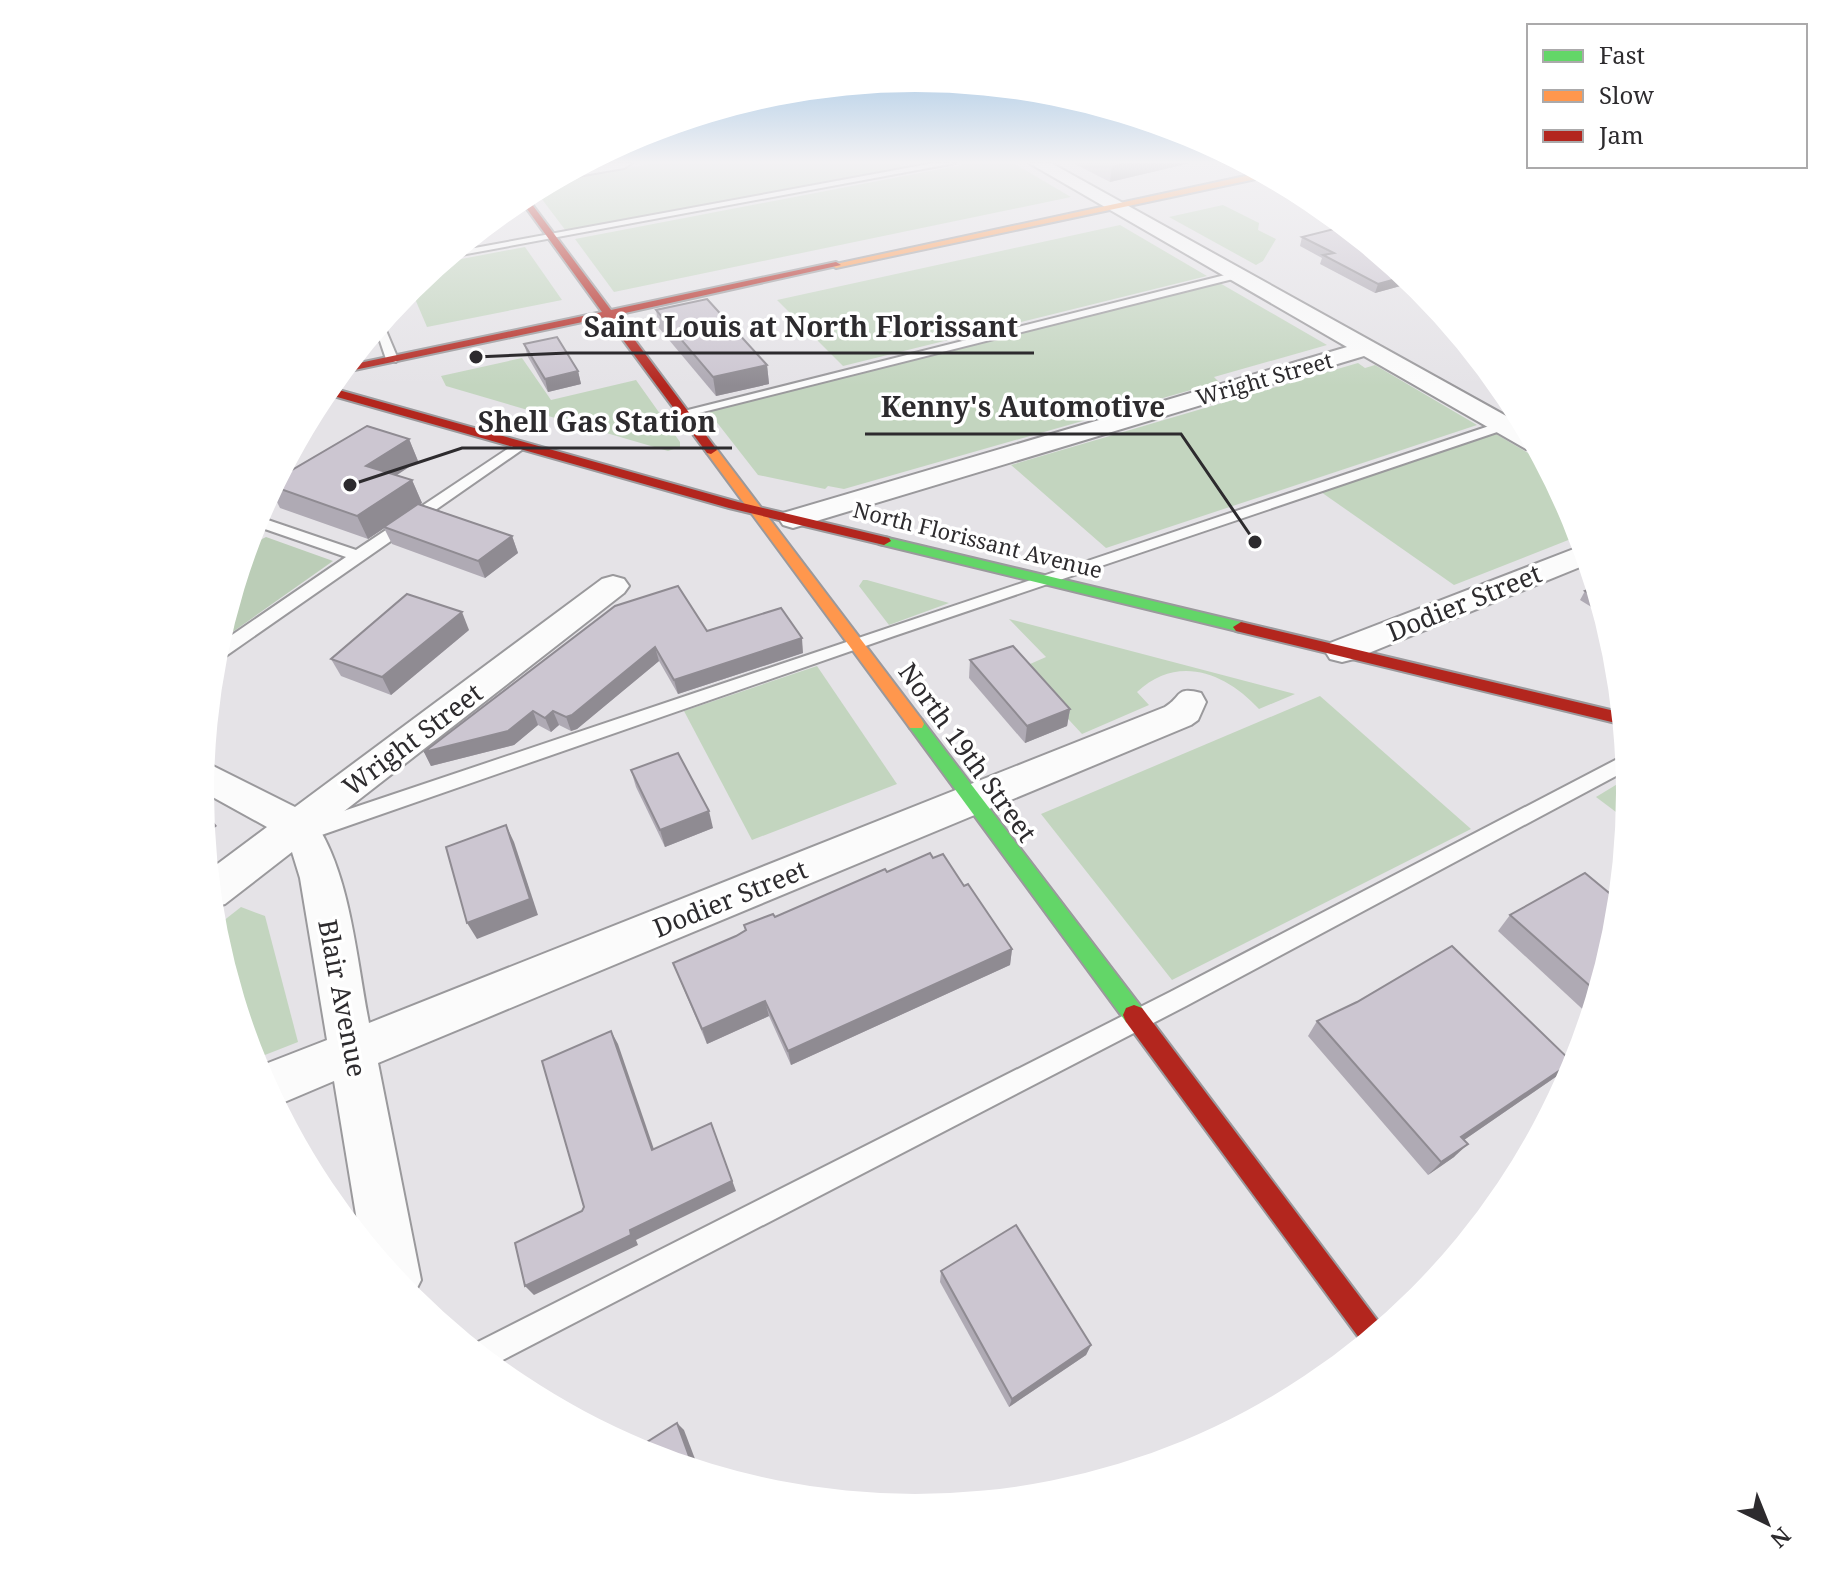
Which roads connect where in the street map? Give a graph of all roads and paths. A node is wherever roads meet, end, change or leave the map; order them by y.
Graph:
1 (552, 237) joint
2 (968, 237) edge
3 (1170, 237) edge
4 (470, 252) edge
5 (1237, 275) junction
6 (609, 313) junction
7 (384, 336) edge
8 (1367, 348) junction
9 (392, 359) junction
10 (359, 366) edge
11 (339, 394) edge
12 (683, 413) junction
13 (1504, 425) junction
14 (1516, 432) edge
15 (518, 446) junction
16 (755, 509) junction
17 (793, 519) junction
18 (267, 525) edge
19 (357, 556) junction
20 (1576, 557) edge
21 (1043, 579) junction
22 (613, 586) dead end
23 (856, 642) junction
24 (230, 645) edge
25 (1342, 651) junction
26 (1189, 702) dead end
27 (1612, 716) edge
28 (1616, 767) edge
29 (215, 781) edge
30 (971, 800) junction
31 (299, 830) junction
32 (220, 885) edge
33 (1136, 1021) junction
34 (353, 1050) junction
35 (276, 1082) edge
36 (390, 1258) edge
37 (1368, 1329) edge
38 (489, 1351) edge

1 - 4 lane
1 - 6 street, North 19th Street
2 - 6 street
3 - 5 street
5 - 8 street
5 - 12 lane
6 - 9 street
6 - 12 street, North 19th Street
7 - 9 lane
8 - 13 street
8 - 17 street, Wright Street
9 - 10 street
11 - 15 street, North Florissant Avenue
12 - 16 street, North 19th Street
13 - 14 street
13 - 21 lane
15 - 16 street, North Florissant Avenue
15 - 19 lane
16 - 17 street, North Florissant Avenue
16 - 23 street, North 19th Street
17 - 21 street, North Florissant Avenue
18 - 19 lane
19 - 24 lane
20 - 25 street, Dodier Street
21 - 23 lane
21 - 25 street, North Florissant Avenue
22 - 31 street, Wright Street
23 - 30 street, North 19th Street
23 - 31 lane
25 - 27 street, North Florissant Avenue
26 - 30 street, Dodier Street
28 - 33 lane
29 - 31 street
30 - 33 street, North 19th Street
30 - 34 street, Dodier Street
31 - 32 street, Wright Street
31 - 34 street, Blair Avenue
33 - 37 street, North 19th Street
33 - 38 lane
34 - 35 street, Dodier Street
34 - 36 street, Blair Avenue

